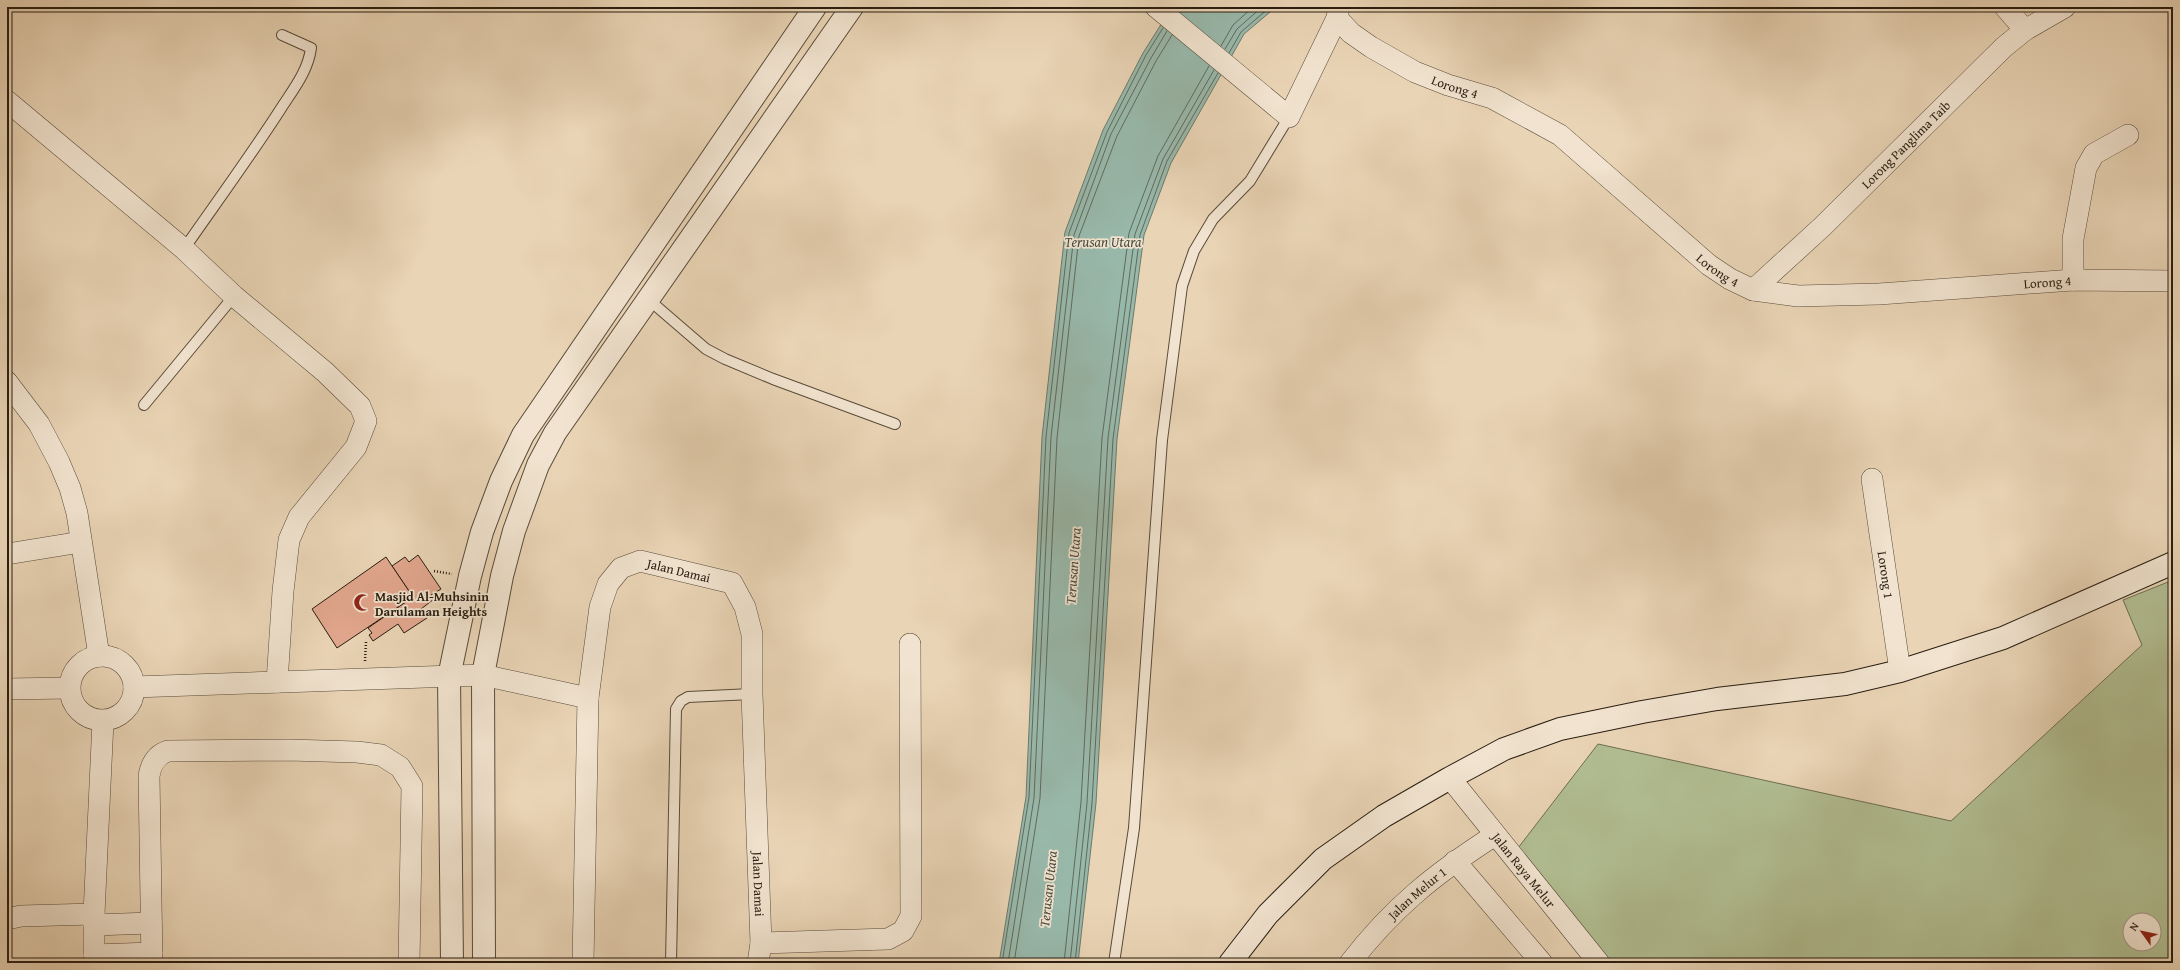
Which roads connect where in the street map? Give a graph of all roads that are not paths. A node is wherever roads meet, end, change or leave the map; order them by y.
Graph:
1 (815, 7) edge
2 (852, 7) edge
3 (1156, 7) edge
4 (2005, 7) edge
5 (2065, 7) edge
6 (1338, 12) edge
7 (2025, 30) junction
8 (282, 35) dead end
9 (7, 101) edge
10 (1285, 114) junction
11 (2128, 135) dead end
12 (184, 249) junction
13 (2073, 280) junction
14 (2173, 281) edge
15 (1753, 290) junction
16 (234, 296) junction
17 (648, 299) junction
18 (7, 382) edge
19 (144, 405) dead end
20 (895, 424) dead end
21 (1872, 479) dead end
22 (81, 542) junction
23 (7, 554) edge
24 (2173, 563) edge
25 (910, 644) dead end
26 (99, 656) junction
27 (1900, 671) junction
28 (483, 676) junction
29 (449, 677) junction
30 (277, 682) junction
31 (134, 687) junction
32 (69, 688) junction
33 (7, 689) edge
34 (752, 694) junction
35 (588, 698) junction
36 (103, 721) junction
37 (1450, 778) junction
38 (1495, 835) junction
39 (1455, 861) junction
40 (7, 919) edge
41 (94, 920) junction
42 (151, 923) junction
43 (759, 953) edge
44 (152, 958) edge
45 (94, 959) edge
46 (409, 963) edge
47 (452, 963) edge
48 (484, 963) edge
49 (583, 963) edge
50 (671, 963) edge
51 (1114, 963) edge
52 (1230, 963) edge
53 (1350, 963) edge
54 (1542, 963) edge
55 (1599, 963) edge

1 - 29 street
2 - 17 street
3 - 10 street
4 - 7 street
5 - 7 street, Lorong Panglima Taib
6 - 10 street
6 - 15 street, Lorong 4
7 - 15 street, Lorong Panglima Taib
8 - 12 lane
9 - 12 street
10 - 51 lane
11 - 13 street
12 - 16 street
13 - 14 street, Lorong 4
13 - 15 street, Lorong 4
16 - 19 lane
16 - 30 street
17 - 20 lane
17 - 28 street
18 - 22 street
21 - 27 street, Lorong 1
22 - 23 street
22 - 26 street
24 - 27 street
25 - 43 street
26 - 31 street
26 - 32 street
27 - 37 street
28 - 29 street
28 - 35 street
28 - 48 street
29 - 30 street
29 - 47 street
30 - 31 street
31 - 36 street
32 - 33 street
32 - 36 street
34 - 35 street, Jalan Damai
34 - 43 street, Jalan Damai
34 - 50 lane
35 - 49 street, Jalan Damai
36 - 41 street
37 - 38 street, Jalan Raya Melur
37 - 52 street
38 - 39 street, Jalan Melur 1
38 - 55 street, Jalan Raya Melur
39 - 53 street, Jalan Melur 1
39 - 54 street
40 - 41 street
41 - 42 street
41 - 45 street
42 - 44 street
42 - 46 street
44 - 45 street

